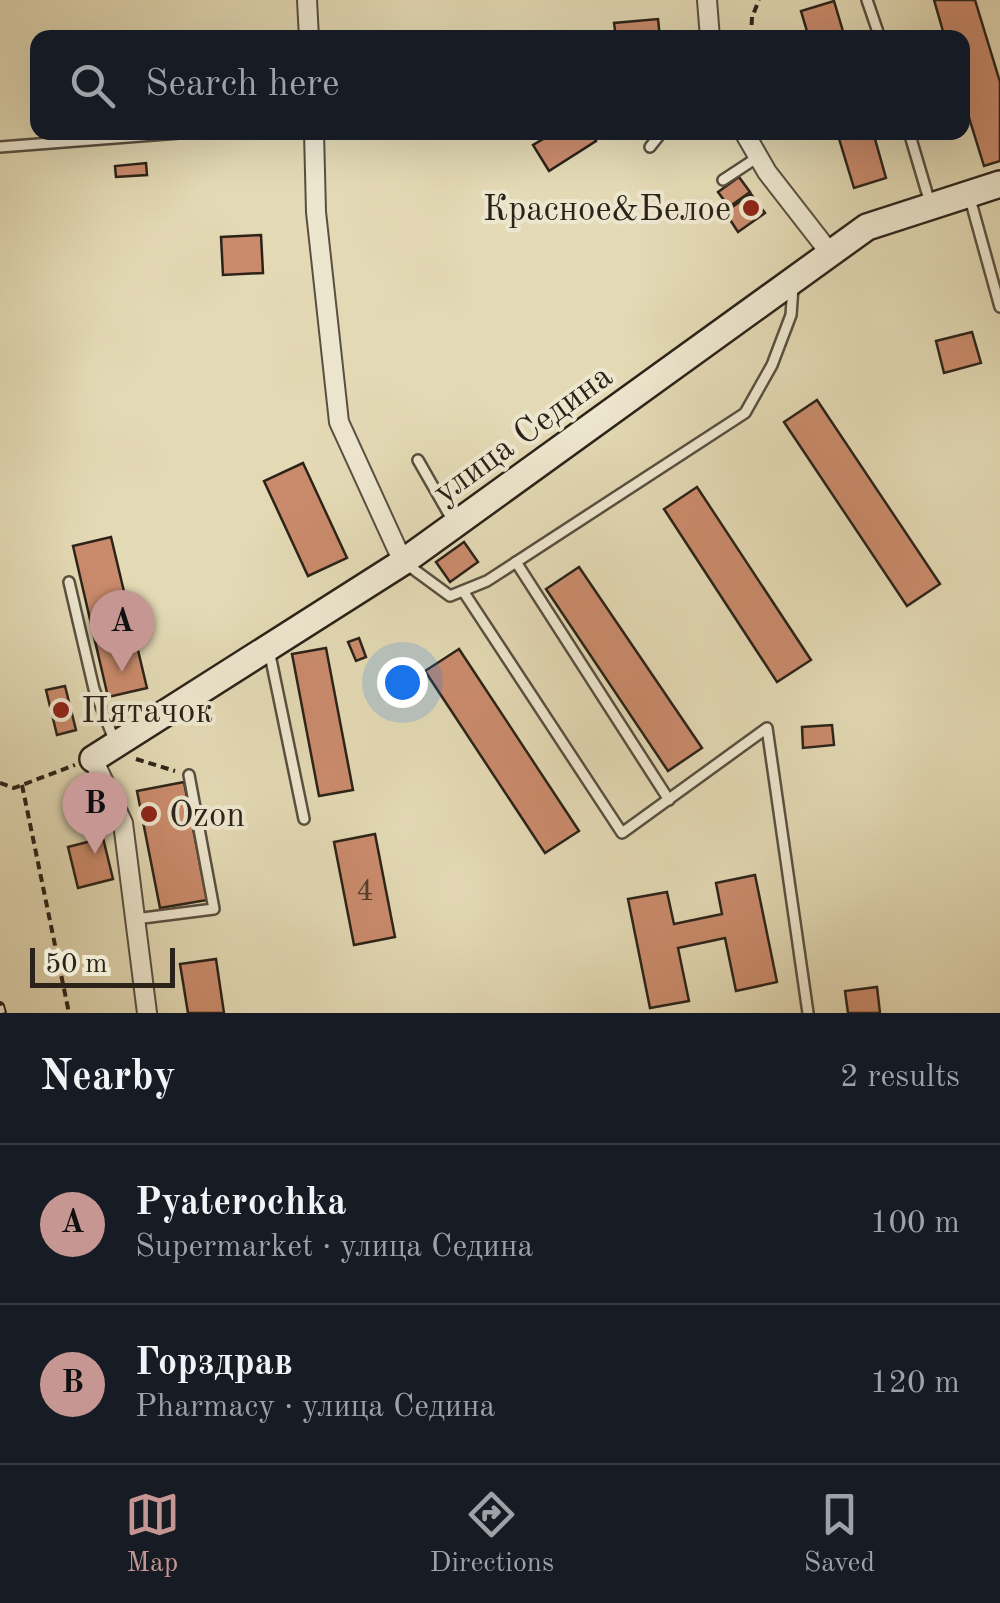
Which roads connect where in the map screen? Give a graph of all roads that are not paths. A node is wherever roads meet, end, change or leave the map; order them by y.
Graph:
1 (308, 0) edge
2 (706, 0) edge
3 (867, 0) edge
4 (310, 30) edge
5 (709, 30) edge
6 (877, 30) edge
7 (96, 140) edge
8 (314, 140) edge
9 (656, 140) edge
10 (748, 140) edge
11 (911, 140) edge
12 (650, 147) dead end
13 (0, 148) edge
14 (758, 157) junction
15 (723, 180) dead end
16 (1000, 184) edge
17 (968, 192) junction
18 (930, 205) junction
19 (830, 254) junction
20 (794, 279) junction
21 (1000, 307) edge
22 (418, 460) dead end
23 (455, 525) junction
24 (404, 562) junction
25 (516, 562) junction
26 (68, 582) dead end
27 (463, 591) junction
28 (269, 650) junction
29 (126, 752) junction
30 (93, 758) joint
31 (189, 775) road end
32 (668, 800) junction
33 (304, 819) dead end
34 (135, 919) junction
35 (147, 1013) edge
36 (808, 1013) edge

1 - 4 street
2 - 5 street
3 - 6 lane
7 - 13 lane
8 - 24 street
9 - 12 lane
10 - 14 street
11 - 18 lane
14 - 15 lane
14 - 19 street
16 - 17 street, улица Седина
17 - 18 street, улица Седина
17 - 21 lane
18 - 19 street, улица Седина
19 - 20 street, улица Седина
20 - 23 street, улица Седина
20 - 25 lane
22 - 23 lane
23 - 24 street, улица Седина
24 - 27 lane
24 - 28 street, улица Седина
25 - 27 lane
25 - 32 lane
26 - 29 lane
27 - 32 lane
28 - 29 street, улица Седина
28 - 33 lane
29 - 30 street, улица Седина
30 - 34 street
31 - 34 lane
32 - 36 lane
34 - 35 street

